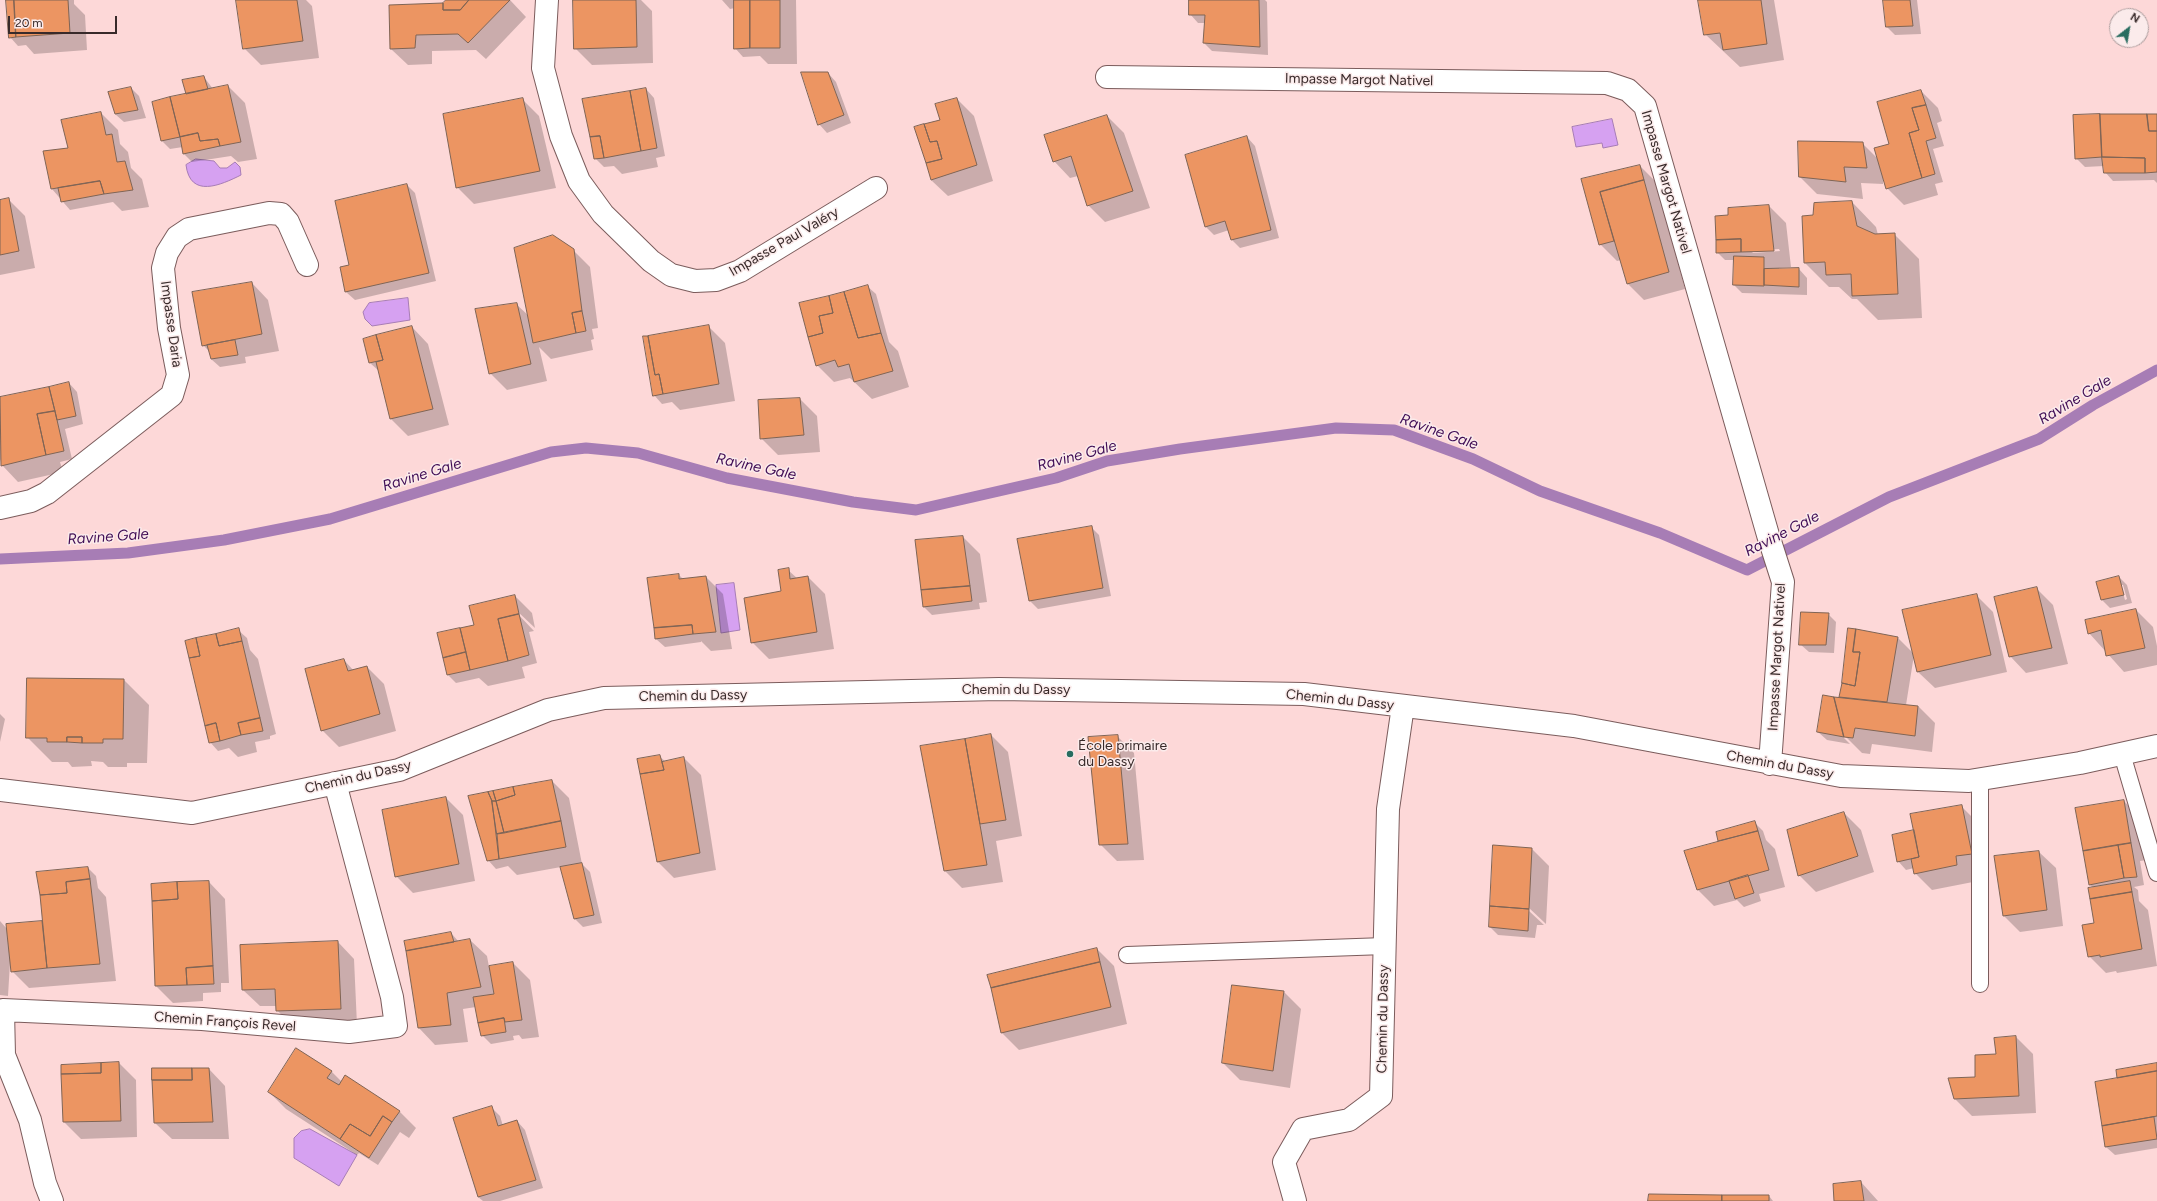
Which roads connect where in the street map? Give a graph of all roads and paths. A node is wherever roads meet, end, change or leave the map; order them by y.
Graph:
1 (547, 0) edge
2 (1107, 77) dead end
3 (876, 188) dead end
4 (308, 265) dead end
5 (0, 508) edge
6 (1403, 706) junction
7 (2157, 746) edge
8 (2122, 754) junction
9 (1770, 764) junction
10 (1980, 780) junction
11 (336, 783) junction
12 (0, 790) edge
13 (2157, 873) edge
14 (1385, 946) junction
15 (1127, 955) dead end
16 (1980, 984) dead end
17 (52, 1201) edge
18 (1295, 1201) edge

1 - 3 street, Impasse Paul Valéry
2 - 9 street, Impasse Margot Nativel
4 - 5 street, Impasse Daria
6 - 9 street, Chemin du Dassy
6 - 11 street, Chemin du Dassy
6 - 14 street, Chemin du Dassy
7 - 8 street, Chemin du Dassy
8 - 10 street, Chemin du Dassy
8 - 13 lane
9 - 10 street, Chemin du Dassy
10 - 16 lane
11 - 12 street, Chemin du Dassy
11 - 17 street, Chemin François Revel
14 - 15 lane
14 - 18 street, Chemin du Dassy

